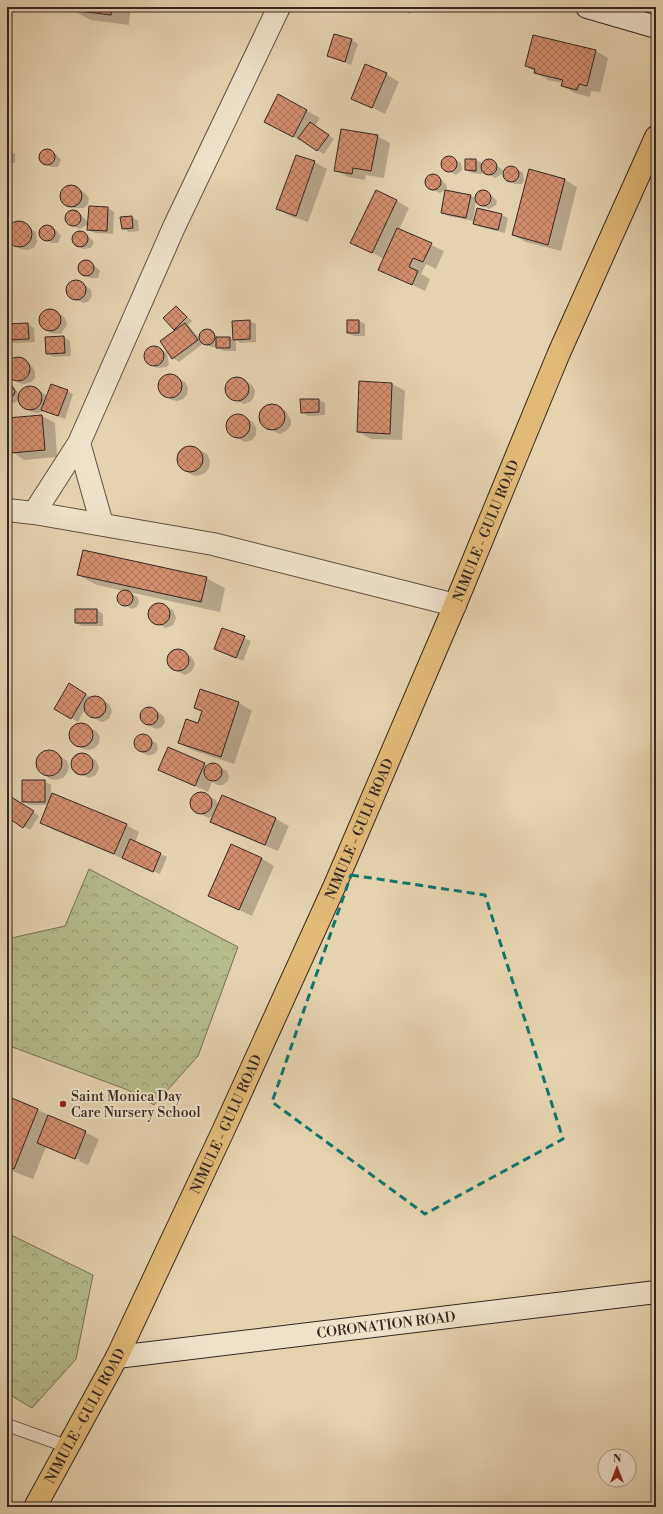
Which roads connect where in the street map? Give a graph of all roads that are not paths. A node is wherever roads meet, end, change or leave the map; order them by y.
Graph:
1 (279, 7) edge
2 (587, 7) edge
3 (656, 27) edge
4 (656, 138) edge
5 (79, 443) junction
6 (7, 510) edge
7 (34, 513) junction
8 (102, 524) junction
9 (455, 605) junction
10 (656, 1292) edge
11 (117, 1357) junction
12 (7, 1425) edge
13 (68, 1447) junction
14 (35, 1507) edge

1 - 5 street
2 - 3 street
4 - 9 main road, NIMULE - GULU ROAD
5 - 7 street
5 - 8 street
6 - 7 street
7 - 8 street
8 - 9 street
9 - 11 main road, NIMULE - GULU ROAD
10 - 11 street, CORONATION ROAD
11 - 13 main road, NIMULE - GULU ROAD
12 - 13 lane
13 - 14 main road, NIMULE - GULU ROAD

